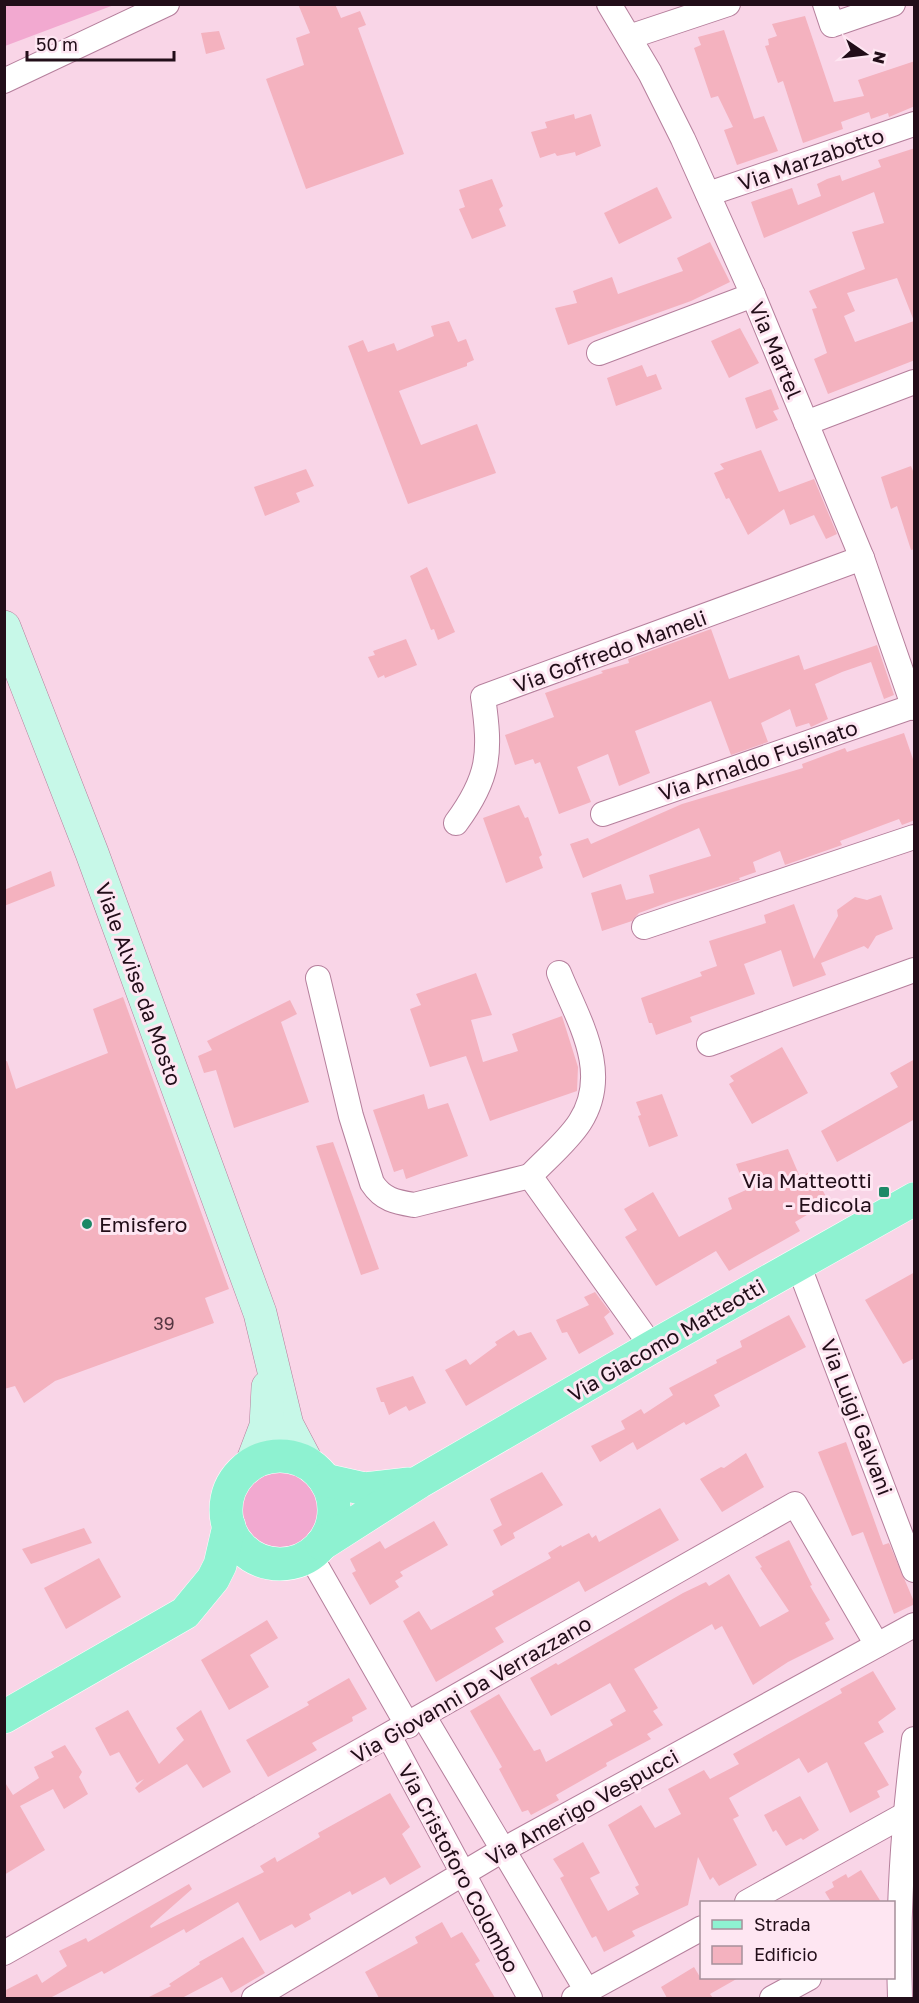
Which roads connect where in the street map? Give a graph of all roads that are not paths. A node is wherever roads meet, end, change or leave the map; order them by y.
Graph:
1 (167, 4) edge
2 (609, 4) edge
3 (728, 4) edge
4 (825, 4) edge
5 (893, 4) edge
6 (629, 37) junction
7 (4, 81) edge
8 (915, 124) edge
9 (708, 194) junction
10 (753, 295) junction
11 (599, 353) dead end
12 (915, 382) edge
13 (806, 423) junction
14 (862, 558) junction
15 (4, 627) edge
16 (904, 645) edge
17 (914, 707) edge
18 (603, 814) dead end
19 (456, 823) dead end
20 (915, 837) edge
21 (644, 927) dead end
22 (915, 970) edge
23 (559, 973) dead end
24 (318, 978) dead end
25 (709, 1044) dead end
26 (530, 1176) junction
27 (915, 1199) edge
28 (798, 1264) junction
29 (266, 1343) junction
30 (652, 1347) junction
31 (252, 1464) junction
32 (316, 1472) junction
33 (419, 1482) junction
34 (229, 1526) junction
35 (316, 1550) junction
36 (273, 1564) junction
37 (915, 1570) edge
38 (185, 1613) junction
39 (915, 1625) edge
40 (877, 1645) junction
41 (4, 1717) edge
42 (407, 1726) junction
43 (915, 1738) edge
44 (904, 1815) junction
45 (501, 1851) junction
46 (463, 1874) junction
47 (749, 1901) edge
48 (700, 1929) edge
49 (895, 1929) edge
50 (4, 1953) edge
51 (805, 1979) edge
52 (580, 1995) edge
53 (254, 1998) edge
54 (530, 1998) edge
55 (772, 1998) edge
56 (900, 1998) edge

1 - 7 street
2 - 6 street, Via Martel
3 - 6 street
4 - 5 street
6 - 9 street, Via Martel
8 - 9 street, Via Marzabotto
9 - 10 street, Via Martel
10 - 11 street
10 - 13 street, Via Martel
12 - 13 street
13 - 14 street, Via Martel
14 - 16 street, Via Martel
14 - 19 street, Via Goffredo Mameli
15 - 29 main road, Viale Alvise da Mosto
16 - 17 street, Via Martel
17 - 18 street, Via Arnaldo Fusinato
20 - 21 street
22 - 25 street
23 - 26 street
24 - 26 street
26 - 30 street
27 - 28 main road, Via Giacomo Matteotti
28 - 30 main road, Via Giacomo Matteotti
28 - 37 street, Via Luigi Galvani
29 - 31 main road, Viale Alvise da Mosto
29 - 32 main road, Viale Alvise da Mosto
30 - 33 main road, Via Giacomo Matteotti
31 - 32 main road
31 - 34 main road
32 - 33 main road, Via Giacomo Matteotti
32 - 35 main road
33 - 35 main road, Via Giacomo Matteotti
34 - 36 main road
34 - 38 main road
35 - 36 main road
35 - 42 street, Via Cristoforo Colombo
36 - 38 main road
38 - 41 main road
39 - 40 street, Via Amerigo Vespucci
40 - 42 street, Via Giovanni Da Verrazzano
40 - 45 street, Via Amerigo Vespucci
42 - 45 street, Via Cristoforo Colombo
42 - 46 street, Via Cristoforo Colombo
42 - 50 street, Via Giovanni Da Verrazzano
43 - 44 street
44 - 47 street
44 - 49 street
45 - 46 street, Via Amerigo Vespucci
45 - 52 street, Via Cristoforo Colombo
46 - 53 street, Via Amerigo Vespucci
46 - 54 street, Via Cristoforo Colombo
48 - 52 street
49 - 56 street
51 - 55 street

